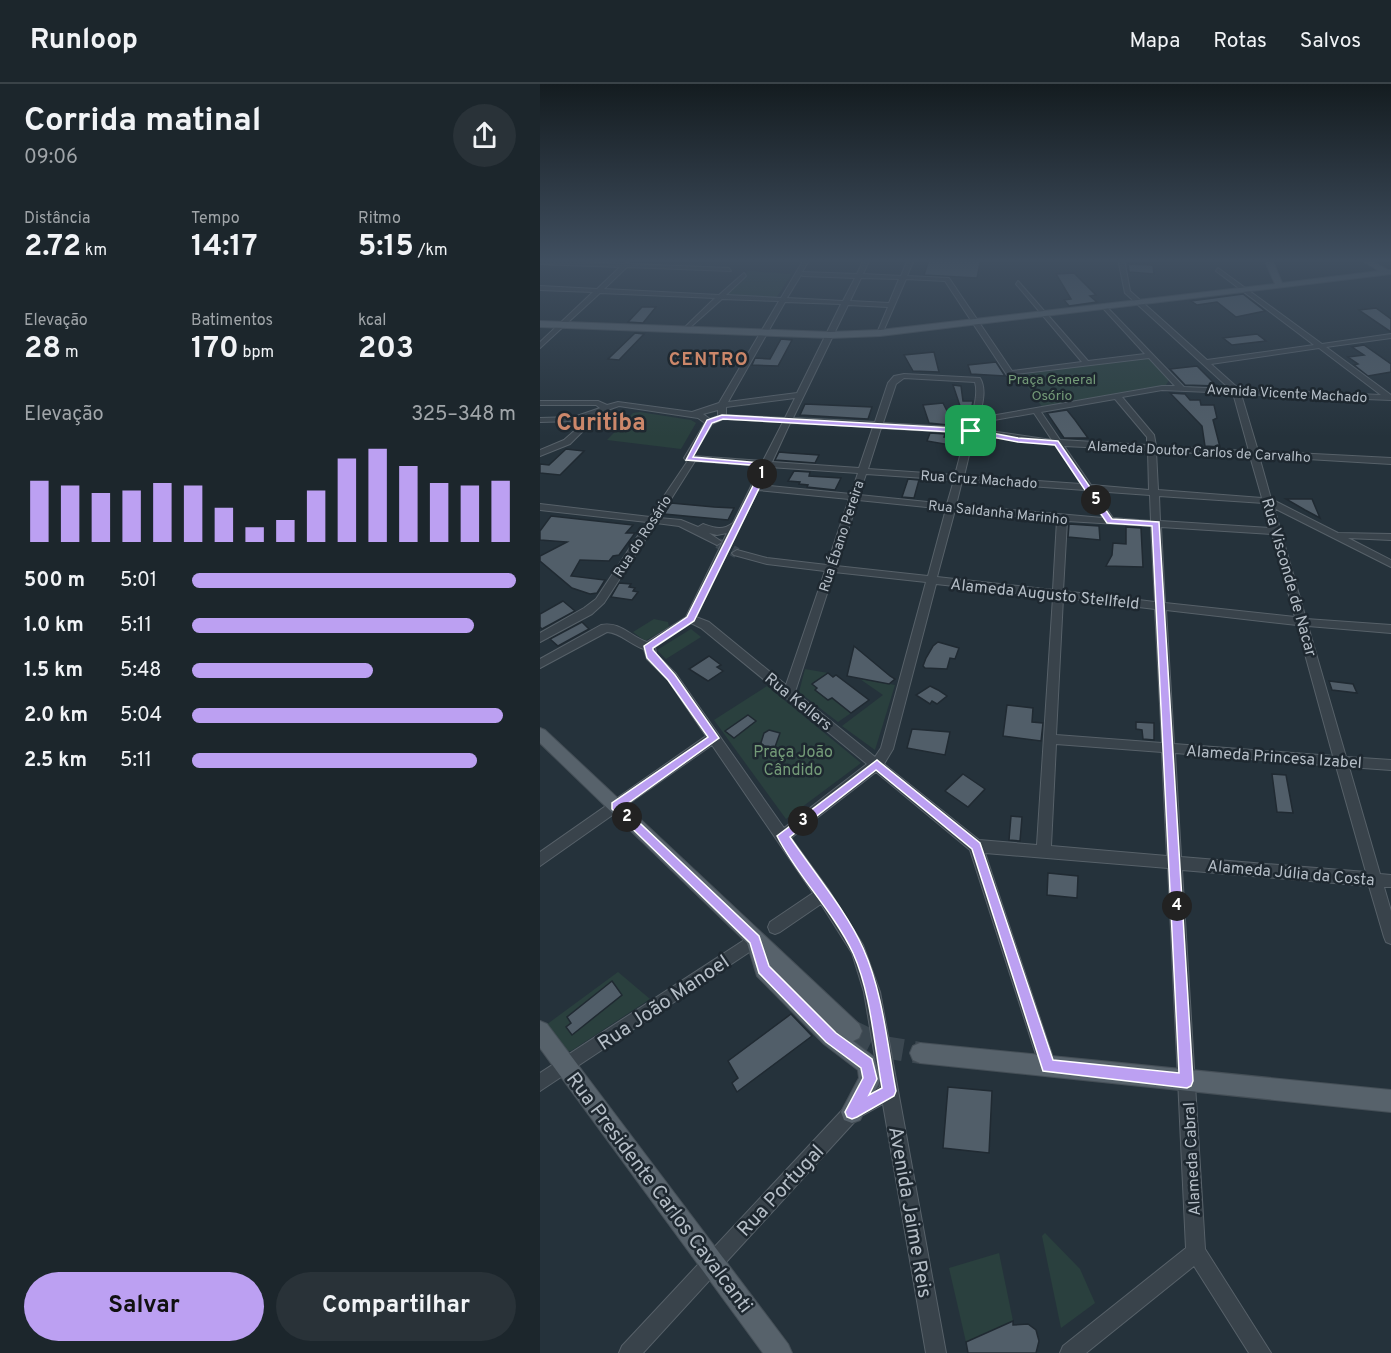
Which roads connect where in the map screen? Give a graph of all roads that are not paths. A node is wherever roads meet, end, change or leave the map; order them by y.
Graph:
1 (569, 318) edge
2 (698, 318) edge
3 (772, 318) edge
4 (838, 318) edge
5 (886, 318) edge
6 (973, 318) edge
7 (1009, 318) edge
8 (1049, 318) edge
9 (1115, 318) edge
10 (1158, 318) edge
11 (1283, 318) edge
12 (976, 322) junction
13 (540, 324) edge
14 (562, 325) junction
15 (686, 330) junction
16 (764, 332) junction
17 (880, 333) junction
18 (830, 335) junction
19 (1391, 336) edge
20 (540, 346) edge
21 (1320, 346) junction
22 (1149, 356) junction
23 (1085, 362) dead end
24 (1207, 362) junction
25 (1169, 377) junction
26 (1162, 388) junction
27 (1182, 389) junction
28 (1236, 390) junction
29 (801, 395) junction
30 (1117, 396) junction
31 (1390, 398) edge
32 (540, 403) edge
33 (722, 405) junction
34 (605, 406) junction
35 (1036, 410) junction
36 (690, 414) junction
37 (722, 417) junction
38 (540, 420) edge
39 (788, 420) junction
40 (710, 422) junction
41 (878, 425) junction
42 (973, 426) junction
43 (1058, 443) junction
44 (1152, 448) junction
45 (540, 453) edge
46 (1254, 454) junction
47 (688, 459) junction
48 (1391, 461) edge
49 (767, 464) junction
50 (863, 471) junction
51 (959, 478) junction
52 (756, 487) junction
53 (1087, 487) junction
54 (1154, 492) junction
55 (854, 497) junction
56 (1269, 501) junction
57 (540, 507) edge
58 (951, 507) junction
59 (1062, 518) junction
60 (653, 519) junction
61 (1110, 521) junction
62 (738, 523) junction
63 (1156, 524) junction
64 (1277, 531) junction
65 (1336, 534) junction
66 (1391, 537) edge
67 (717, 542) tunnel mouth
68 (724, 553) junction
69 (737, 554) tunnel mouth
70 (718, 564) junction
71 (1391, 564) edge
72 (830, 568) junction
73 (932, 580) junction
74 (1058, 594) junction
75 (1160, 606) junction
76 (690, 618) junction
77 (1303, 622) junction
78 (1391, 629) edge
79 (540, 638) edge
80 (649, 646) junction
81 (540, 664) edge
82 (789, 693) junction
83 (540, 734) edge
84 (714, 738) junction
85 (1050, 739) junction
86 (1168, 748) junction
87 (1342, 761) junction
88 (877, 765) junction
89 (1391, 765) edge
90 (616, 806) junction
91 (783, 836) junction
92 (976, 846) junction
93 (1044, 851) junction
94 (540, 860) edge
95 (1175, 863) junction
96 (1375, 879) junction
97 (1391, 881) edge
98 (823, 894) junction
99 (775, 927) dead end
100 (1391, 937) edge
101 (755, 940) junction
102 (540, 1031) edge
103 (852, 1031) tunnel mouth
104 (920, 1053) tunnel mouth
105 (566, 1066) junction
106 (1048, 1067) junction
107 (1187, 1081) junction
108 (540, 1083) edge
109 (890, 1091) junction
110 (1391, 1101) edge
111 (852, 1112) junction
112 (1196, 1252) junction
113 (712, 1262) junction
114 (629, 1353) edge
115 (780, 1353) edge
116 (936, 1353) edge
117 (1070, 1353) edge
118 (1261, 1353) edge

1 - 14 street
2 - 15 street
3 - 16 street
4 - 18 street
5 - 17 street
6 - 12 street
7 - 12 main road
8 - 23 street
9 - 22 street
10 - 24 street
11 - 21 street
12 - 17 main road
12 - 22 street
13 - 14 main road
14 - 15 main road
14 - 20 street
15 - 16 main road
16 - 18 main road
16 - 33 street
17 - 18 main road
18 - 29 street
19 - 21 street
21 - 24 street
21 - 31 street
22 - 25 street
24 - 28 street
25 - 26 street
25 - 27 street
26 - 27 street, Avenida Vicente Machado
26 - 30 street, Avenida Vicente Machado
27 - 28 street, Avenida Vicente Machado
28 - 31 street, Avenida Vicente Machado
28 - 46 street, Rua Visconde de Nacar
29 - 33 street
29 - 39 street
30 - 35 street, Avenida Vicente Machado
30 - 44 street, Alameda Cabral
32 - 34 street
33 - 36 street
33 - 37 street
34 - 36 street
34 - 38 street
34 - 45 street
35 - 42 street, Avenida Vicente Machado
35 - 43 street
36 - 40 street
37 - 39 street
37 - 40 street
39 - 41 street
39 - 49 street
40 - 47 street, Rua do Rosário
41 - 42 street
41 - 42 street, Rua Ébano Pereira
41 - 50 street, Rua Ébano Pereira
42 - 43 street, Alameda Doutor Carlos de Carvalho
42 - 51 street
43 - 44 street, Alameda Doutor Carlos de Carvalho
43 - 53 street
44 - 46 street, Alameda Doutor Carlos de Carvalho
44 - 54 street, Alameda Cabral
46 - 48 street, Alameda Doutor Carlos de Carvalho
46 - 56 street, Rua Visconde de Nacar
47 - 49 street, Rua Cruz Machado
47 - 60 street, Rua do Rosário
49 - 50 street, Rua Cruz Machado
49 - 52 street
50 - 51 street, Rua Cruz Machado
50 - 55 street, Rua Ébano Pereira
51 - 53 street, Rua Cruz Machado
51 - 58 street
52 - 55 street, Rua Saldanha Marinho
52 - 62 street
53 - 54 street, Rua Cruz Machado
53 - 61 street
54 - 56 street, Rua Cruz Machado
54 - 63 street, Alameda Cabral
55 - 58 street, Rua Saldanha Marinho
55 - 72 street, Rua Ébano Pereira
56 - 64 street, Rua Visconde de Nacar
56 - 65 street
57 - 60 street
58 - 59 street, Rua Saldanha Marinho
58 - 73 street
59 - 61 street, Rua Saldanha Marinho
59 - 74 street
60 - 62 street
60 - 67 street
60 - 79 street, Rua do Rosário
61 - 63 street, Rua Saldanha Marinho
62 - 68 street
63 - 64 street, Rua Saldanha Marinho
63 - 75 street, Alameda Cabral
64 - 77 street, Rua Visconde de Nacar
65 - 66 street
65 - 71 street
68 - 70 street
68 - 72 street
69 - 72 street, Alameda Augusto Stellfeld
70 - 72 street
70 - 76 street
72 - 73 street, Alameda Augusto Stellfeld
72 - 82 street, Rua Ébano Pereira
73 - 74 street, Alameda Augusto Stellfeld
73 - 88 street
74 - 75 street, Alameda Augusto Stellfeld
74 - 85 street
75 - 77 street, Alameda Augusto Stellfeld
75 - 86 street, Alameda Cabral
76 - 80 street
76 - 82 street, Rua Kellers
77 - 78 street, Alameda Augusto Stellfeld
77 - 87 street, Rua Visconde de Nacar
80 - 81 street, Avenida Jaime Reis
80 - 84 street, Avenida Jaime Reis
82 - 88 street, Rua Kellers
83 - 90 main road
84 - 90 street
84 - 91 street, Avenida Jaime Reis
85 - 86 street, Alameda Princesa Izabel
85 - 93 street
86 - 87 street, Alameda Princesa Izabel
86 - 95 street, Alameda Cabral
87 - 89 street, Alameda Princesa Izabel
87 - 96 street, Rua Visconde de Nacar
88 - 91 street
88 - 92 street, Rua Kellers
90 - 94 street
90 - 101 main road
91 - 98 street, Avenida Jaime Reis
92 - 93 street, Alameda Júlia da Costa
92 - 106 street
93 - 95 street, Alameda Júlia da Costa
95 - 96 street, Alameda Júlia da Costa
95 - 107 street, Alameda Cabral
96 - 97 street, Alameda Júlia da Costa
96 - 100 street, Rua Visconde de Nacar
98 - 99 street
98 - 109 street, Avenida Jaime Reis
101 - 103 main road
101 - 105 street, Rua João Manoel
101 - 111 main road
102 - 105 main road, Rua Presidente Carlos Cavalcanti
104 - 106 main road
105 - 108 street, Rua João Manoel
105 - 113 main road, Rua Presidente Carlos Cavalcanti
106 - 107 main road
107 - 110 main road
107 - 112 street, Alameda Cabral
109 - 111 street, Rua Portugal
109 - 116 street, Avenida Jaime Reis
111 - 113 street, Rua Portugal
112 - 117 street
112 - 118 street
113 - 114 street, Rua Portugal
113 - 115 main road, Rua Presidente Carlos Cavalcanti

